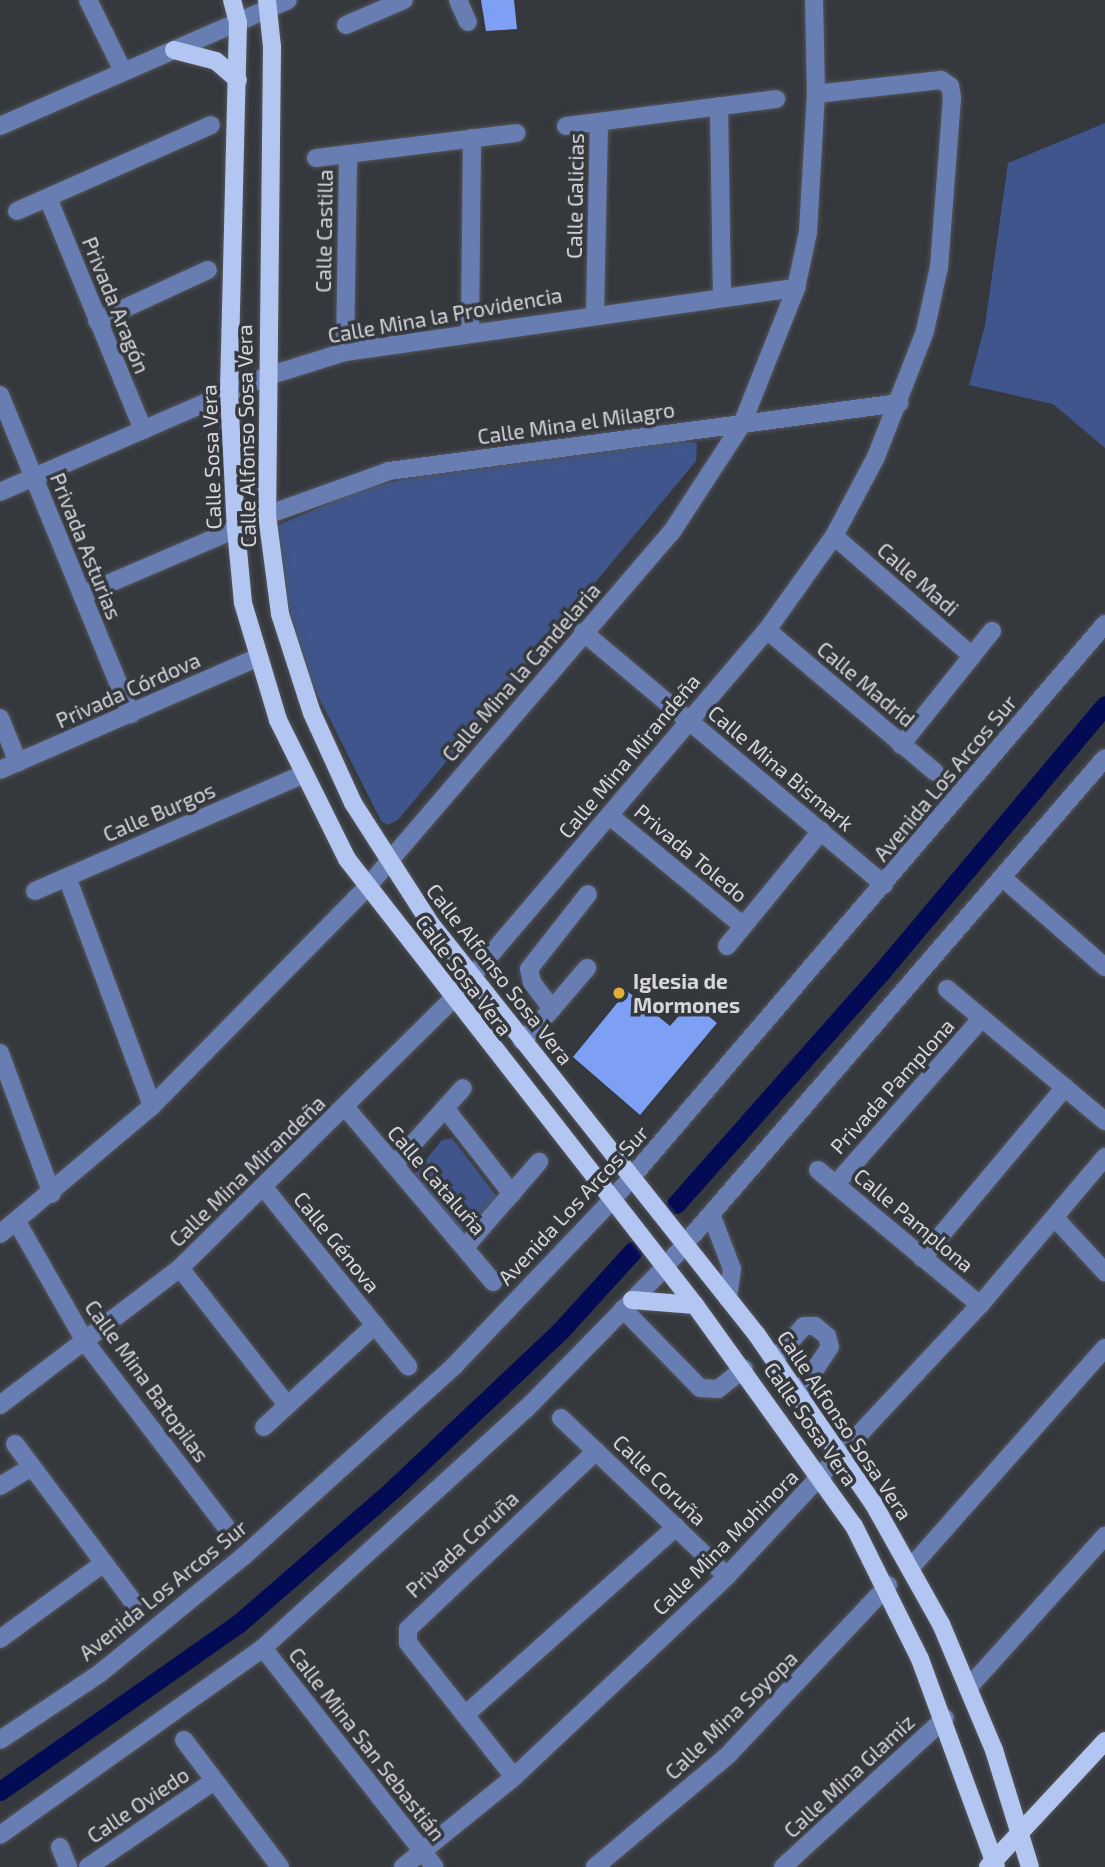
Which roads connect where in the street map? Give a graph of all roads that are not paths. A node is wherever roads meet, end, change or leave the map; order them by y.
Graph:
1 (88, 0) edge
2 (232, 0) edge
3 (288, 0) edge
4 (404, 0) edge
5 (458, 0) edge
6 (814, 0) edge
7 (268, 4) edge
8 (468, 22) dead end
9 (238, 23) junction
10 (346, 25) dead end
11 (174, 50) junction
12 (123, 71) junction
13 (238, 80) junction
14 (816, 94) junction
15 (776, 99) dead end
16 (719, 106) junction
17 (599, 122) junction
18 (0, 125) edge
19 (211, 125) dead end
20 (566, 126) dead end
21 (516, 133) dead end
22 (471, 138) junction
23 (348, 154) junction
24 (316, 158) dead end
25 (48, 198) junction
26 (17, 211) dead end
27 (208, 270) dead end
28 (796, 288) junction
29 (722, 295) junction
30 (595, 313) junction
31 (97, 321) junction
32 (470, 330) junction
33 (345, 352) junction
34 (265, 377) junction
35 (229, 393) junction
36 (0, 395) edge
37 (899, 403) junction
38 (742, 424) junction
39 (143, 430) junction
40 (34, 477) junction
41 (0, 492) edge
42 (267, 516) junction
43 (236, 529) junction
44 (834, 536) junction
45 (82, 595) junction
46 (1105, 624) edge
47 (767, 630) junction
48 (992, 631) dead end
49 (583, 632) junction
50 (972, 656) junction
51 (256, 658) junction
52 (131, 714) junction
53 (0, 718) edge
54 (689, 720) junction
55 (901, 745) junction
56 (1105, 758) edge
57 (18, 762) junction
58 (0, 770) edge
59 (935, 772) dead end
60 (302, 775) junction
61 (610, 816) junction
62 (821, 831) junction
63 (387, 863) junction
64 (67, 877) junction
65 (1004, 879) junction
66 (884, 885) junction
67 (368, 886) junction
68 (35, 891) dead end
69 (588, 894) dead end
70 (743, 926) junction
71 (727, 946) dead end
72 (1105, 967) edge
73 (587, 968) dead end
74 (472, 978) junction
75 (947, 989) dead end
76 (452, 1000) junction
77 (552, 1009) junction
78 (982, 1018) junction
79 (522, 1041) junction
80 (0, 1053) edge
81 (1065, 1087) junction
82 (463, 1088) dead end
83 (152, 1106) junction
84 (346, 1108) junction
85 (445, 1108) junction
86 (1105, 1121) edge
87 (1105, 1157) edge
88 (539, 1162) dead end
89 (394, 1165) junction
90 (818, 1170) dead end
91 (632, 1177) junction
92 (836, 1184) junction
93 (265, 1189) junction
94 (512, 1194) junction
95 (52, 1195) junction
96 (613, 1199) junction
97 (711, 1214) junction
98 (1055, 1218) junction
99 (17, 1222) junction
100 (0, 1234) edge
101 (685, 1243) junction
102 (466, 1247) junction
103 (922, 1258) junction
104 (666, 1266) junction
105 (180, 1268) junction
106 (1105, 1272) edge
107 (493, 1282) dead end
108 (728, 1299) junction
109 (627, 1305) junction
110 (695, 1305) junction
111 (980, 1306) junction
112 (375, 1325) junction
113 (86, 1343) junction
114 (1105, 1348) edge
115 (774, 1360) junction
116 (408, 1366) dead end
117 (744, 1368) junction
118 (799, 1393) junction
119 (0, 1405) edge
120 (287, 1405) junction
121 (561, 1418) dead end
122 (264, 1427) dead end
123 (15, 1444) dead end
124 (596, 1451) junction
125 (843, 1456) junction
126 (32, 1467) junction
127 (822, 1477) junction
128 (0, 1486) edge
129 (226, 1527) dead end
130 (676, 1527) junction
131 (1105, 1536) edge
132 (104, 1563) junction
133 (912, 1566) junction
134 (727, 1576) junction
135 (888, 1586) junction
136 (133, 1602) dead end
137 (0, 1639) edge
138 (262, 1648) junction
139 (968, 1688) junction
140 (465, 1715) junction
141 (945, 1718) junction
142 (0, 1740) edge
143 (184, 1740) dead end
144 (1105, 1741) edge
145 (514, 1777) junction
146 (214, 1781) junction
147 (0, 1835) edge
148 (1022, 1835) junction
149 (60, 1847) dead end
150 (424, 1852) junction
151 (993, 1865) edge
152 (68, 1867) edge
153 (88, 1867) edge
154 (280, 1867) edge
155 (403, 1867) edge
156 (435, 1867) edge
157 (595, 1867) edge
158 (783, 1867) edge
159 (1030, 1867) edge

1 - 12 street
2 - 9 main road, Calle Sosa Vera
3 - 7 street
4 - 10 street
5 - 8 street
6 - 14 street, Calle Mina la Candelaria
7 - 9 street
7 - 34 main road, Calle Alfonso Sosa Vera
9 - 11 street
9 - 13 main road, Calle Sosa Vera
11 - 12 street
11 - 13 main road
12 - 18 street
13 - 35 main road, Calle Sosa Vera
14 - 28 street, Calle Mina la Candelaria
14 - 37 street, Calle Mina Mirandeña
15 - 16 street, Calle Galicias
16 - 17 street, Calle Galicias
16 - 29 street
17 - 20 street, Calle Galicias
17 - 30 street, Calle Galicias
19 - 25 street
21 - 22 street, Calle Castilla
22 - 23 street, Calle Castilla
22 - 32 street
23 - 24 street, Calle Castilla
23 - 33 street, Calle Castilla
25 - 26 street
25 - 31 street, Privada Aragón
27 - 31 street
28 - 29 street, Calle Mina la Providencia
28 - 38 street, Calle Mina la Candelaria
29 - 30 street, Calle Mina la Providencia
30 - 32 street, Calle Mina la Providencia
31 - 39 street, Privada Aragón
32 - 33 street, Calle Mina la Providencia
33 - 34 street, Calle Mina la Providencia
34 - 35 street, Calle Mina la Providencia
34 - 42 main road, Calle Alfonso Sosa Vera
35 - 39 street, Calle Mina la Providencia
35 - 43 main road, Calle Sosa Vera
36 - 40 street, Privada Asturias
37 - 38 street, Calle Mina el Milagro
37 - 44 street, Calle Mina Mirandeña
38 - 42 street, Calle Mina el Milagro
38 - 49 street, Calle Mina la Candelaria
39 - 40 street, Calle Mina la Providencia
40 - 41 street, Calle Mina la Providencia
40 - 45 street, Privada Asturias
42 - 63 main road, Calle Alfonso Sosa Vera
43 - 45 street
43 - 51 main road, Calle Sosa Vera
44 - 47 street, Calle Mina Mirandeña
44 - 50 street, Calle Madi
45 - 52 street, Privada Asturias
46 - 66 street, Avenida Los Arcos Sur
47 - 54 street, Calle Mina Mirandeña
47 - 55 street, Calle Madrid
48 - 50 street
49 - 54 street, Calle Mina Bismark
49 - 63 street, Calle Mina la Candelaria
50 - 55 street
51 - 52 street, Privada Córdova
51 - 60 main road, Calle Sosa Vera
52 - 57 street, Privada Córdova
53 - 57 street
54 - 61 street, Calle Mina Mirandeña
54 - 62 street, Calle Mina Bismark
55 - 59 street, Calle Madrid
56 - 65 street
57 - 58 street, Privada Córdova
60 - 64 street, Calle Burgos
60 - 67 main road, Calle Sosa Vera
61 - 70 street, Privada Toledo
61 - 74 street, Calle Mina Mirandeña
62 - 66 street, Calle Mina Bismark
62 - 70 street, Privada Toledo
63 - 67 street, Calle Mina la Candelaria
63 - 74 main road, Calle Alfonso Sosa Vera
64 - 68 street, Calle Burgos
64 - 83 street
65 - 72 street
65 - 97 street
66 - 91 street, Avenida Los Arcos Sur
67 - 76 main road, Calle Sosa Vera
67 - 83 street, Calle Mina la Candelaria
69 - 77 street
70 - 71 street, Privada Toledo
73 - 77 street
74 - 76 street, Calle Mina Mirandeña
74 - 79 main road, Calle Alfonso Sosa Vera
75 - 78 street
76 - 84 street, Calle Mina Mirandeña
76 - 96 main road, Calle Sosa Vera
77 - 79 street
78 - 81 street
78 - 92 street, Privada Pamplona
79 - 91 main road, Calle Alfonso Sosa Vera
80 - 95 street
81 - 86 street
81 - 103 street
82 - 85 street
83 - 95 street, Calle Mina la Candelaria
84 - 89 street, Calle Cataluña
84 - 93 street, Calle Mina Mirandeña
85 - 89 street
85 - 94 street
87 - 98 street, Calle Mina Mohinora
88 - 94 street
89 - 102 street, Calle Cataluña
90 - 92 street, Calle Pamplona
91 - 96 street, Avenida Los Arcos Sur
91 - 101 main road, Calle Alfonso Sosa Vera
92 - 103 street, Calle Pamplona
93 - 105 street, Calle Mina Mirandeña
93 - 112 street, Calle Génova
94 - 102 street
95 - 99 street, Calle Mina la Candelaria
96 - 104 main road, Calle Sosa Vera
96 - 142 street, Avenida Los Arcos Sur
97 - 101 street
97 - 108 street
98 - 106 street
98 - 111 street, Calle Mina Mohinora
99 - 100 street, Calle Mina la Candelaria
99 - 113 street, Calle Mina Batopilas
101 - 104 street
101 - 108 main road, Calle Alfonso Sosa Vera
102 - 107 street, Calle Cataluña
103 - 111 street, Calle Pamplona
104 - 109 street
104 - 110 main road, Calle Sosa Vera
105 - 113 street, Calle Mina Mirandeña
105 - 120 street
108 - 115 main road, Calle Alfonso Sosa Vera
109 - 110 main road
109 - 117 street
109 - 138 street
110 - 117 main road, Calle Sosa Vera
111 - 125 street, Calle Mina Mohinora
112 - 116 street, Calle Génova
112 - 120 street, Calle Génova
113 - 119 street, Calle Mina Mirandeña
113 - 129 street, Calle Mina Batopilas
114 - 133 street
115 - 118 main road, Calle Alfonso Sosa Vera
115 - 118 street
117 - 127 main road, Calle Sosa Vera
118 - 125 main road, Calle Alfonso Sosa Vera
120 - 122 street, Calle Génova
121 - 124 street, Calle Coruña
123 - 126 street
124 - 130 street, Calle Coruña
124 - 140 street, Privada Coruña
125 - 127 street, Calle Mina Mohinora
125 - 133 main road, Calle Alfonso Sosa Vera
126 - 128 street
126 - 132 street
127 - 134 street, Calle Mina Mohinora
127 - 135 main road, Calle Sosa Vera
130 - 134 street, Calle Coruña
130 - 140 street
131 - 139 street
132 - 136 street
132 - 137 street
133 - 139 main road, Calle Alfonso Sosa Vera
134 - 145 street, Calle Mina Mohinora
135 - 141 main road, Calle Sosa Vera
135 - 157 street, Calle Mina Soyopa
138 - 147 street
138 - 150 street, Calle Mina San Sebastián
139 - 148 main road, Calle Alfonso Sosa Vera
140 - 145 street, Privada Coruña
141 - 151 main road, Calle Sosa Vera
141 - 158 street, Calle Mina Glamiz
143 - 146 street, Calle Oviedo
144 - 148 main road
145 - 150 street, Calle Mina Mohinora
146 - 153 street, Calle Oviedo
146 - 154 street, Calle Oviedo
148 - 151 main road
148 - 159 main road, Calle Alfonso Sosa Vera
149 - 152 street
150 - 155 street, Calle Mina Mohinora
150 - 156 street, Calle Mina San Sebastián

